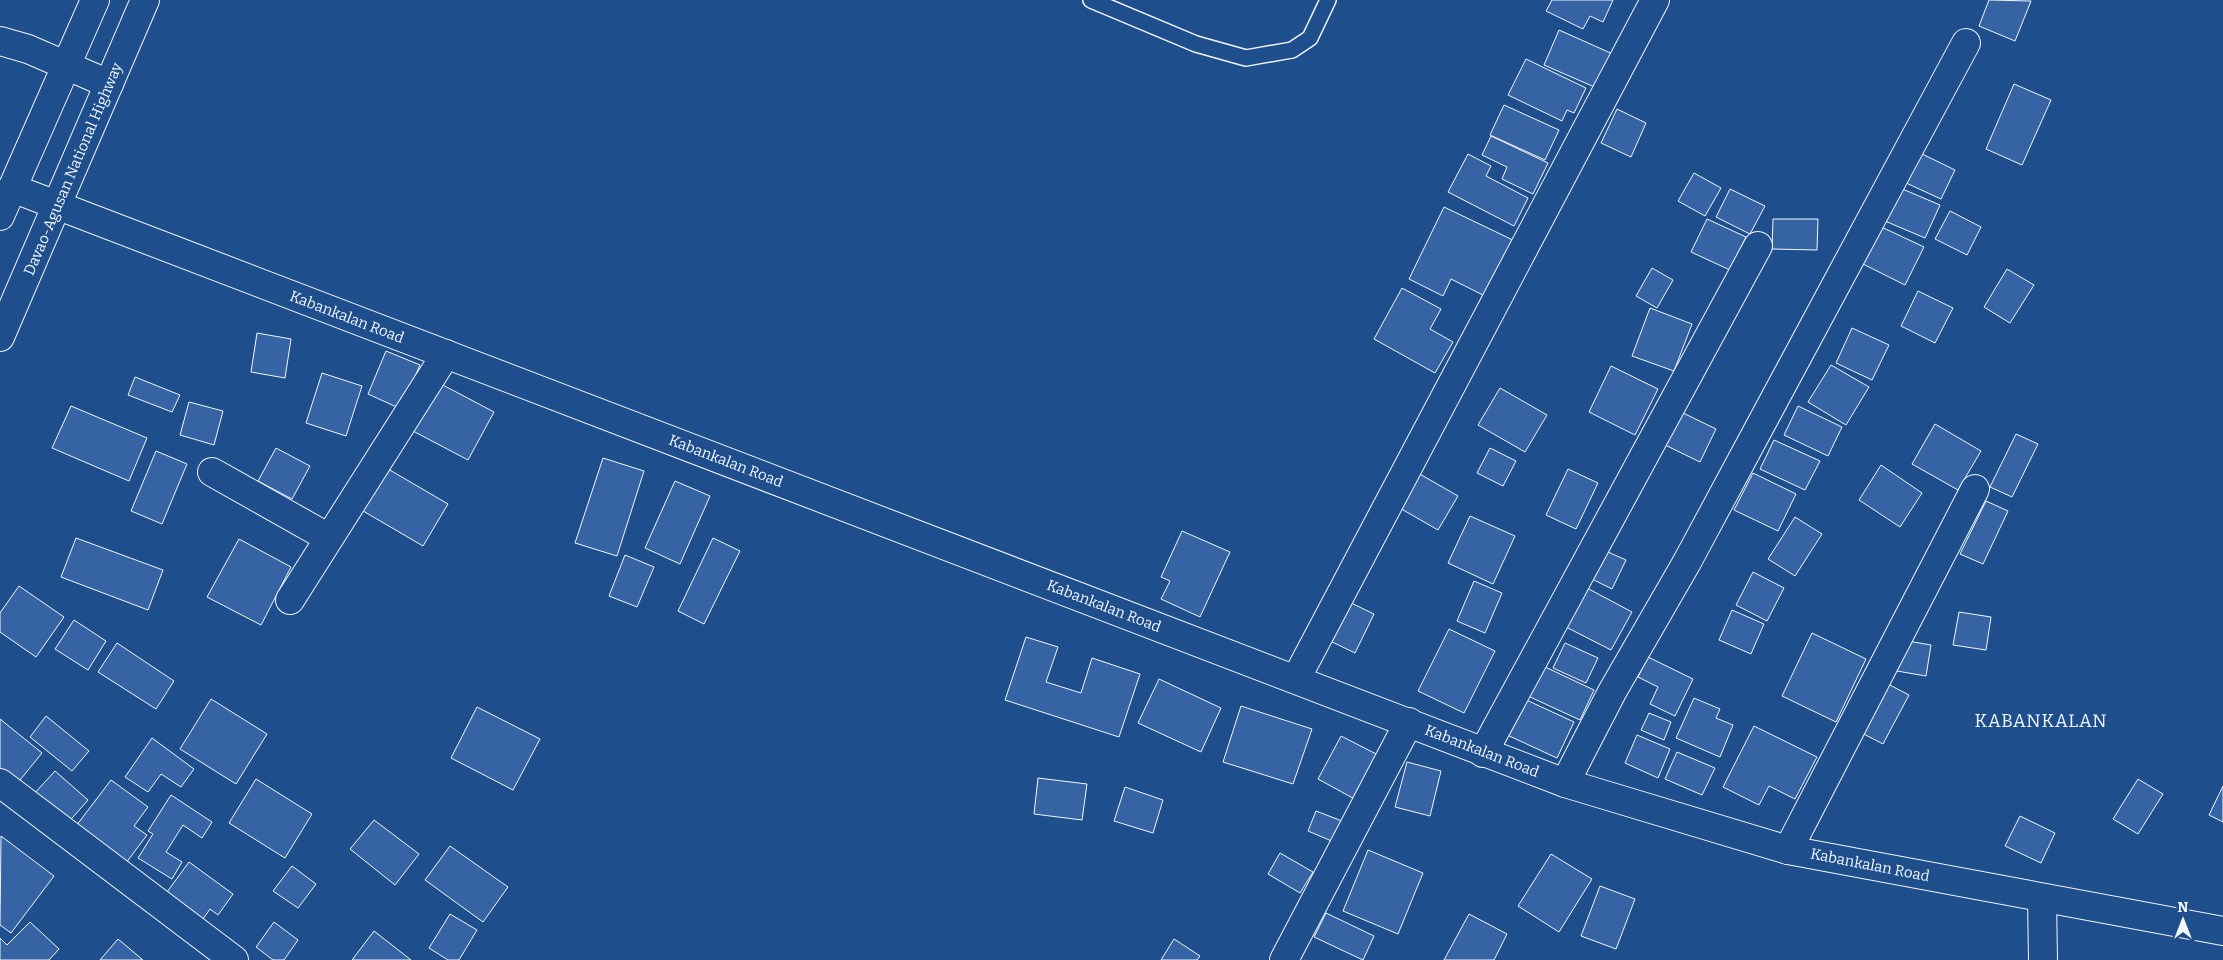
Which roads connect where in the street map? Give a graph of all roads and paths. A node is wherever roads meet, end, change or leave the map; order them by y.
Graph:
1 (95, 0) edge
2 (145, 0) edge
3 (1091, 0) edge
4 (1328, 0) edge
5 (1655, 0) edge
6 (0, 41) edge
7 (1966, 43) dead end
8 (67, 65) junction
9 (109, 84) junction
10 (12, 188) junction
11 (57, 207) junction
12 (0, 216) edge
13 (1758, 246) dead end
14 (0, 337) edge
15 (446, 354) junction
16 (212, 472) dead end
17 (1975, 489) dead end
18 (329, 538) junction
19 (290, 600) dead end
20 (1296, 679) junction
21 (1409, 722) junction
22 (1484, 753) junction
23 (0, 783) edge
24 (1565, 783) junction
25 (1788, 850) junction
26 (2042, 898) junction
27 (2223, 931) edge
28 (234, 960) edge
29 (1284, 960) edge
30 (2044, 960) edge

1 - 8 main road
2 - 9 main road, Davao-Agusan National Highway
3 - 4 lane
5 - 20 main road
6 - 8 main road
7 - 24 main road
8 - 9 main road
8 - 10 main road
9 - 11 main road, Davao-Agusan National Highway
10 - 11 main road, Kabankalan Road
10 - 12 main road
11 - 14 main road, Davao-Agusan National Highway
11 - 15 main road, Kabankalan Road
13 - 22 main road
15 - 18 main road
15 - 20 main road, Kabankalan Road
16 - 18 main road
17 - 25 main road
18 - 19 main road
20 - 21 main road, Kabankalan Road
21 - 22 main road, Kabankalan Road
21 - 29 main road
22 - 24 main road, Kabankalan Road
23 - 28 main road
24 - 25 main road, Kabankalan Road
25 - 26 main road, Kabankalan Road
26 - 27 main road, Kabankalan Road
26 - 30 main road

